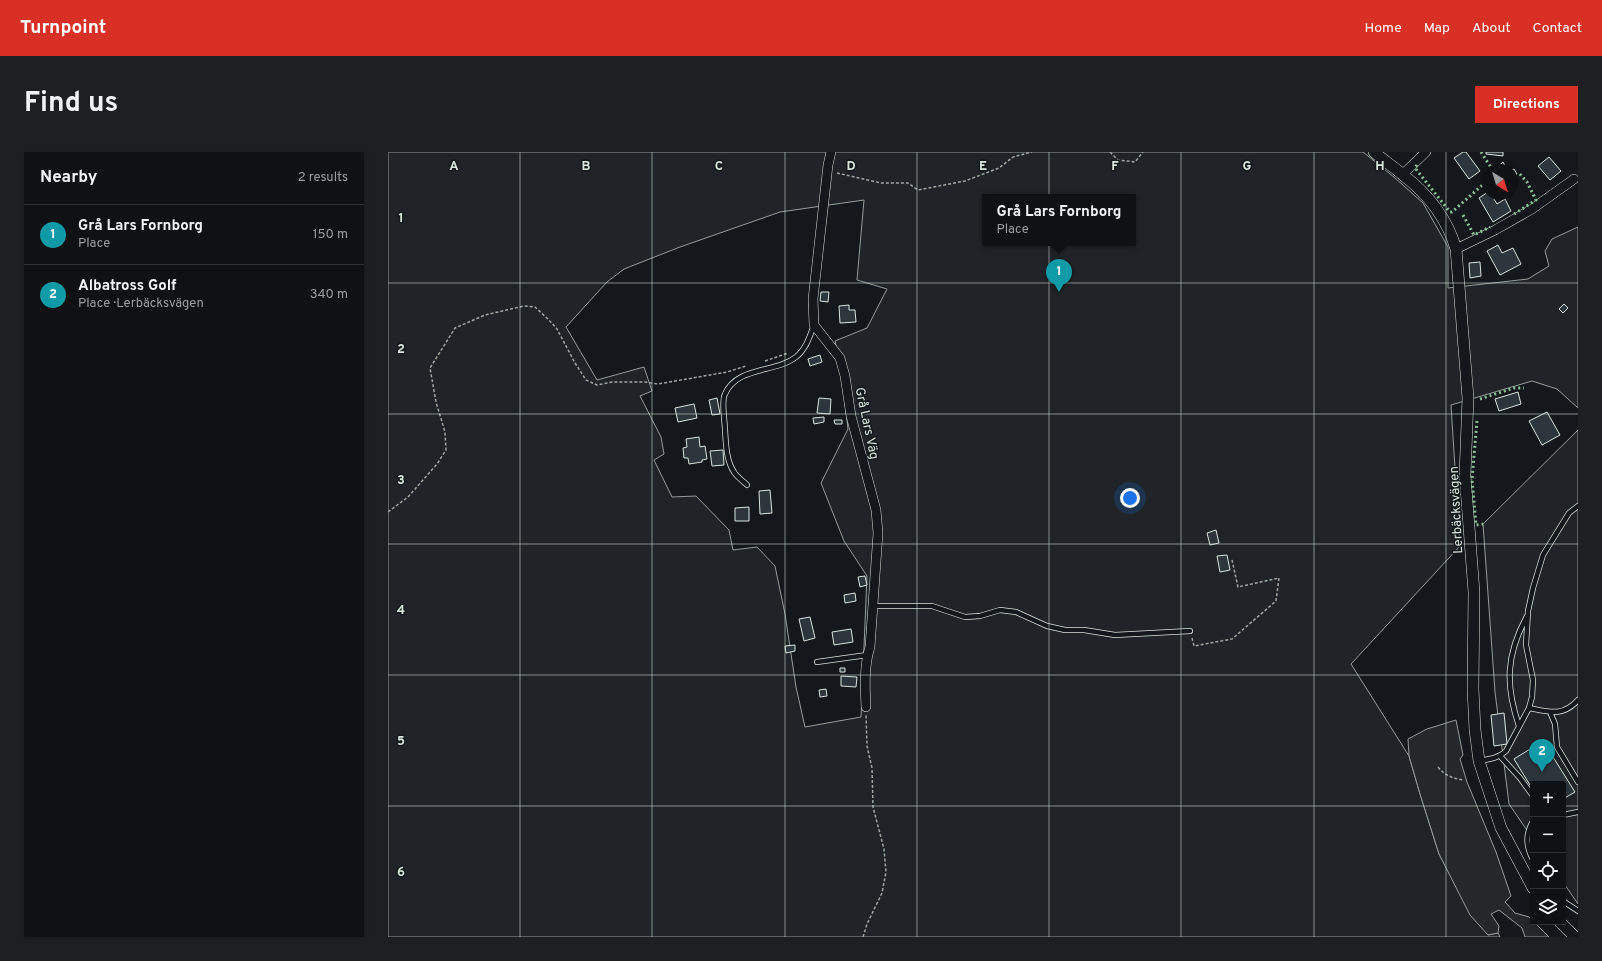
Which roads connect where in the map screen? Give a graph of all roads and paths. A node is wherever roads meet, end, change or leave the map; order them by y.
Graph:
1 (831, 152) edge
2 (1032, 152) edge
3 (1110, 152) edge
4 (1143, 152) edge
5 (1374, 152) edge
6 (1426, 152) edge
7 (827, 170) junction
8 (1403, 174) junction
9 (1576, 180) edge
10 (1456, 249) junction
11 (814, 325) junction
12 (804, 347) junction
13 (764, 361) dead end
14 (750, 365) dead end
15 (747, 485) dead end
16 (1578, 506) edge
17 (388, 512) edge
18 (1232, 560) dead end
19 (873, 606) junction
20 (1528, 614) junction
21 (1190, 631) joint
22 (867, 655) junction
23 (818, 662) dead end
24 (1578, 700) edge
25 (866, 708) joint
26 (1529, 708) junction
27 (1550, 712) junction
28 (1519, 726) junction
29 (1500, 756) junction
30 (1479, 761) junction
31 (1438, 767) dead end
32 (1463, 780) dead end
33 (1578, 782) edge
34 (1530, 792) edge
35 (1578, 812) edge
36 (1566, 814) edge
37 (1530, 828) edge
38 (1530, 851) edge
39 (1530, 882) edge
40 (1566, 903) edge
41 (1578, 911) edge
42 (1563, 925) edge
43 (863, 937) edge
44 (1575, 937) edge

1 - 7 street
2 - 7 path
3 - 4 path
5 - 8 street, Lerbäcksvägen
6 - 8 street
7 - 11 street
8 - 10 street, Lerbäcksvägen
9 - 10 street
10 - 30 street, Lerbäcksvägen
11 - 12 lane
11 - 19 street, Grå Lars Väg
12 - 13 path
12 - 15 lane
14 - 17 path
16 - 20 lane
18 - 21 path
19 - 21 lane
19 - 22 street, Grå Lars Väg
20 - 26 lane
20 - 28 lane
22 - 23 lane
22 - 25 street, Grå Lars Väg
24 - 27 lane
25 - 43 path
26 - 27 lane
26 - 28 lane
27 - 33 lane
28 - 29 lane
29 - 30 lane
29 - 34 lane
30 - 39 street, Lerbäcksvägen
31 - 32 path
35 - 36 lane
37 - 38 lane
40 - 41 lane
42 - 44 street

